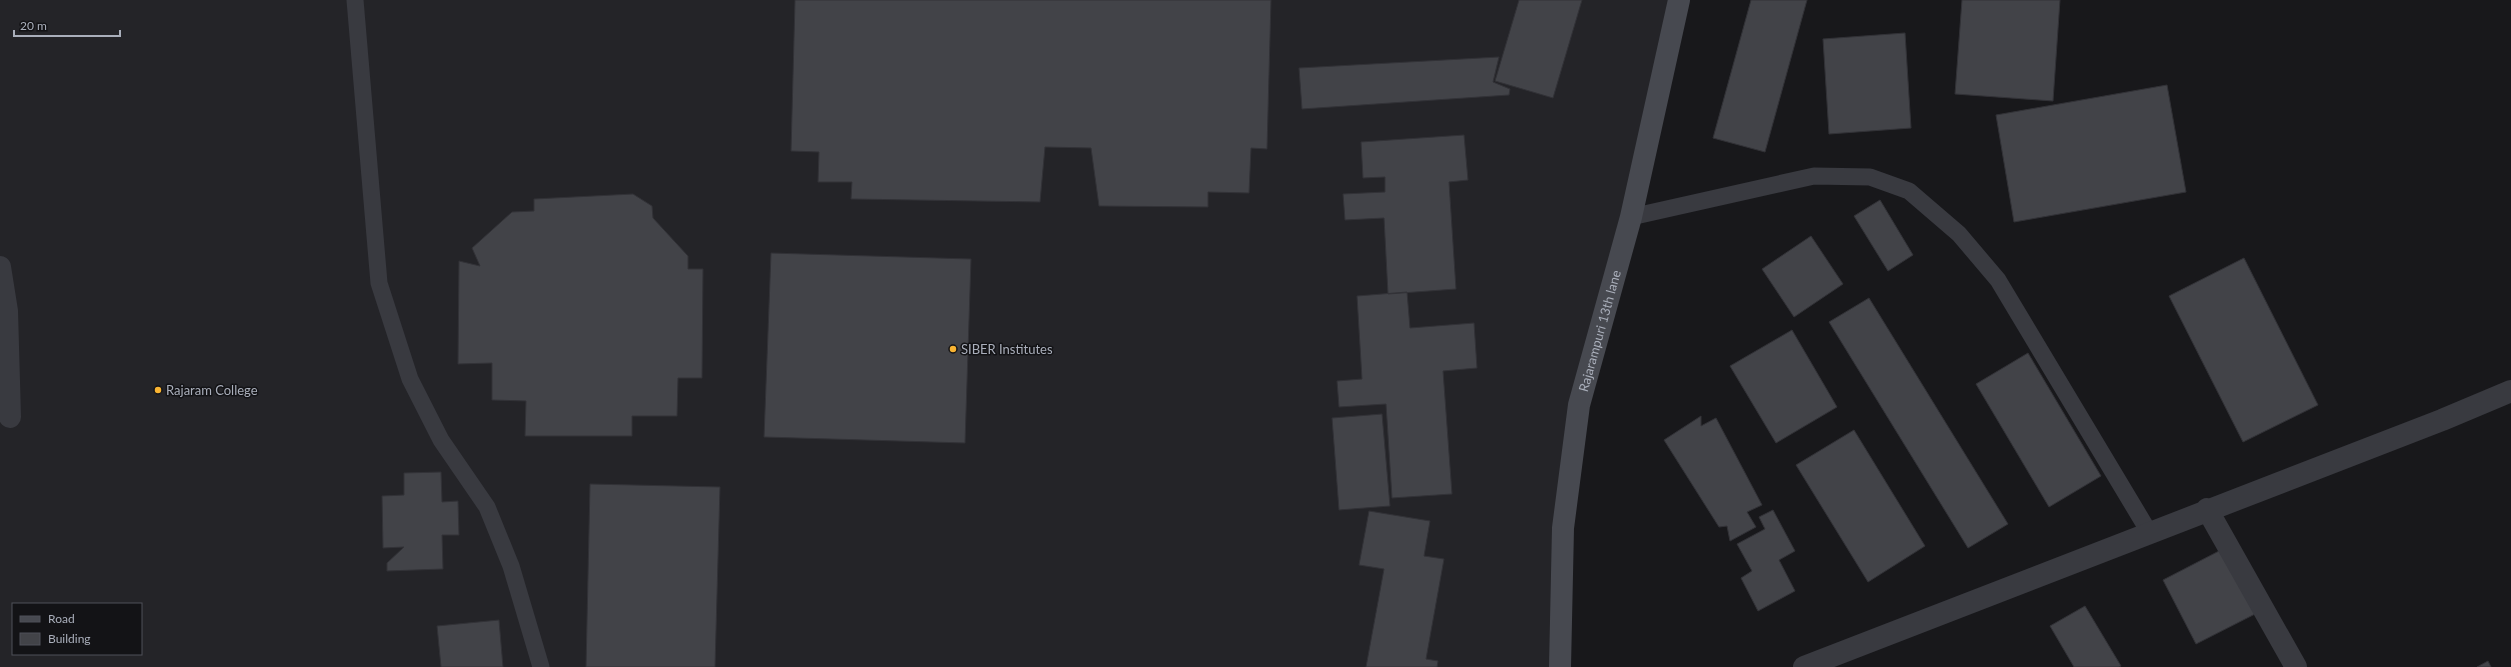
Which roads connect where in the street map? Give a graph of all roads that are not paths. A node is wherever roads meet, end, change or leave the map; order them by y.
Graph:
1 (355, 0) edge
2 (1679, 0) edge
3 (1631, 217) junction
4 (0, 266) edge
5 (2511, 391) edge
6 (10, 417) dead end
7 (2207, 509) junction
8 (2149, 532) junction
9 (541, 667) edge
10 (1560, 667) edge
11 (1804, 667) edge
12 (2296, 667) edge

1 - 9 lane
2 - 3 street, Rajarampuri 13th lane
3 - 8 lane
3 - 10 street, Rajarampuri 13th lane
4 - 6 street
5 - 7 street
7 - 8 street
7 - 12 street
8 - 11 street

